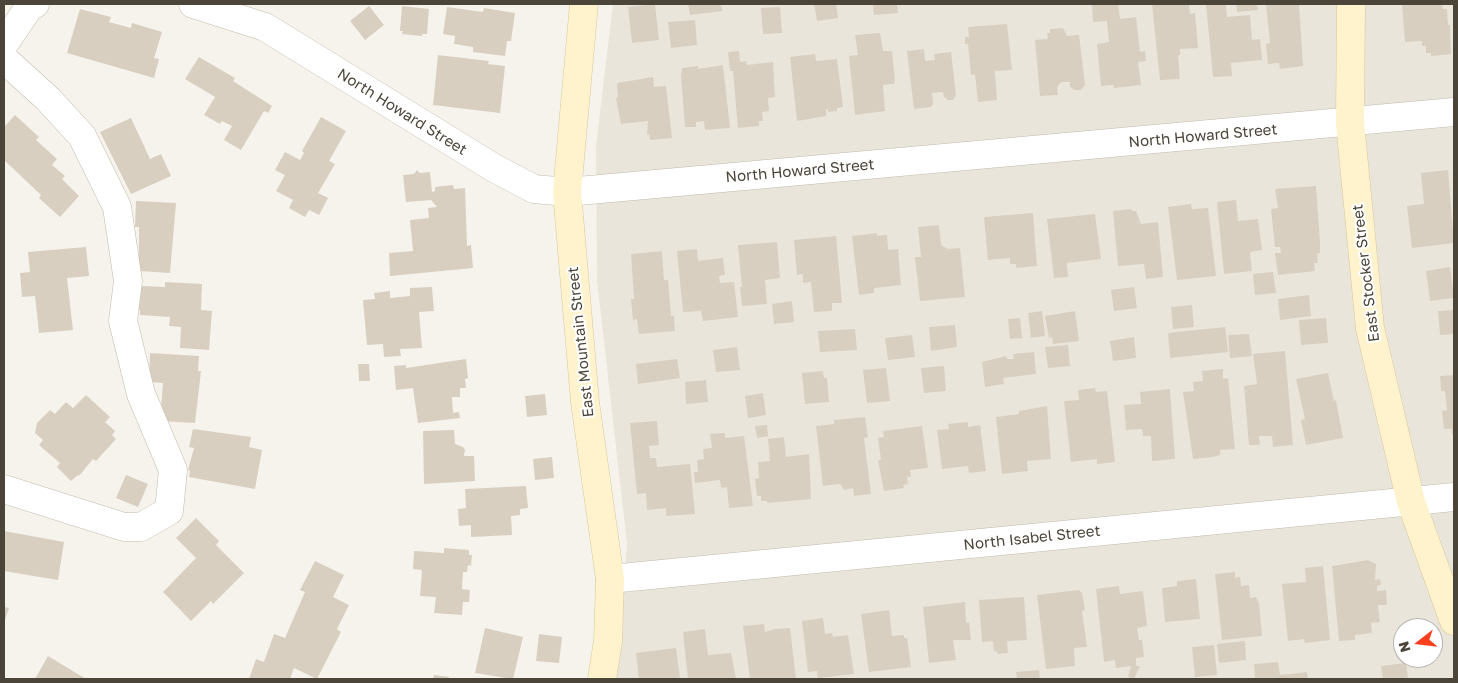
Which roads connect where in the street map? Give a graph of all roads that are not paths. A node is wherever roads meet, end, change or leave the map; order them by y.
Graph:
1 (35, 4) edge
2 (193, 4) edge
3 (584, 4) edge
4 (1351, 4) edge
5 (4, 44) edge
6 (4, 59) edge
7 (1454, 112) edge
8 (1350, 123) junction
9 (567, 192) junction
10 (4, 489) edge
11 (1454, 497) edge
12 (1411, 502) junction
13 (610, 579) junction
14 (1454, 621) edge
15 (602, 679) edge

1 - 5 street
2 - 9 street, North Howard Street
3 - 9 street, East Mountain Street
4 - 8 street, East Stocker Street
6 - 10 street
7 - 8 street, North Howard Street
8 - 9 street, North Howard Street
8 - 12 street, East Stocker Street
9 - 13 street, East Mountain Street
11 - 12 street, North Isabel Street
12 - 13 street, North Isabel Street
12 - 14 street, East Stocker Street
13 - 15 street, East Mountain Street

